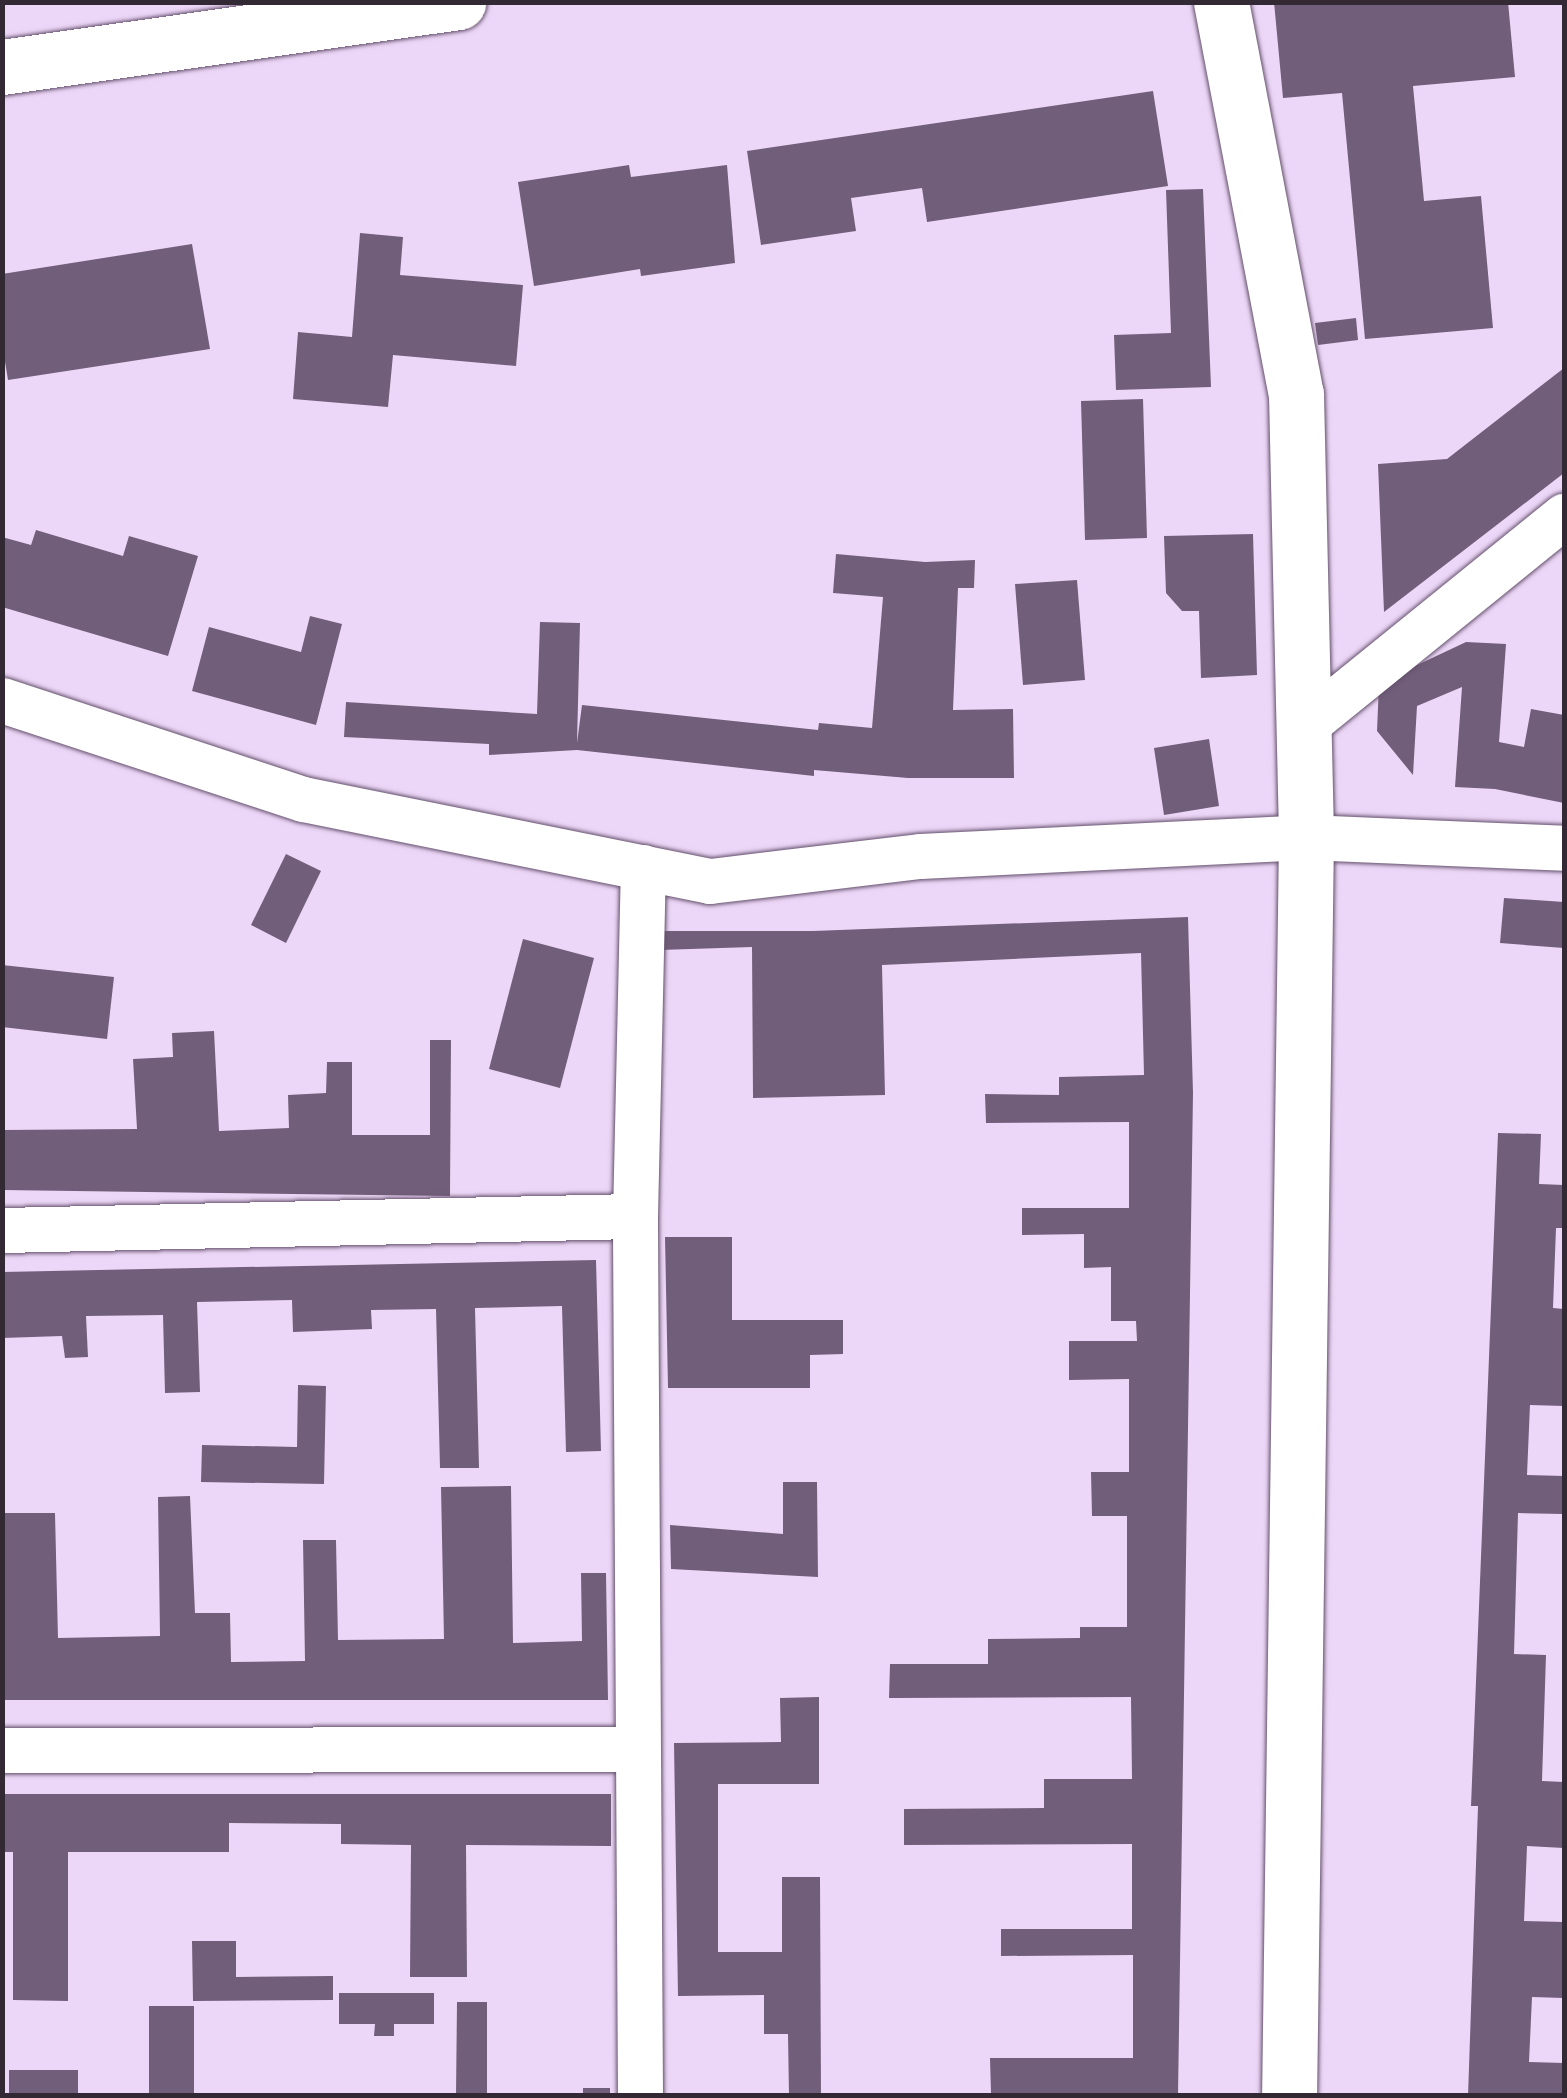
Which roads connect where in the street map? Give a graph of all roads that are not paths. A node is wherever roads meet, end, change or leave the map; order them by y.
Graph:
1 (458, 2) edge
2 (1221, 2) edge
3 (2, 67) edge
4 (1564, 516) edge
5 (2, 700) edge
6 (1303, 726) junction
7 (1306, 837) junction
8 (1564, 848) edge
9 (643, 867) junction
10 (635, 1216) junction
11 (2, 1230) edge
12 (2, 1750) edge
13 (638, 1750) junction
14 (640, 2096) edge
15 (1290, 2096) edge

1 - 3 street
2 - 6 street
4 - 6 street
5 - 9 street
6 - 7 street
7 - 8 street
7 - 9 street
7 - 15 street
9 - 10 street
10 - 11 street
10 - 13 street
12 - 13 street
13 - 14 street

